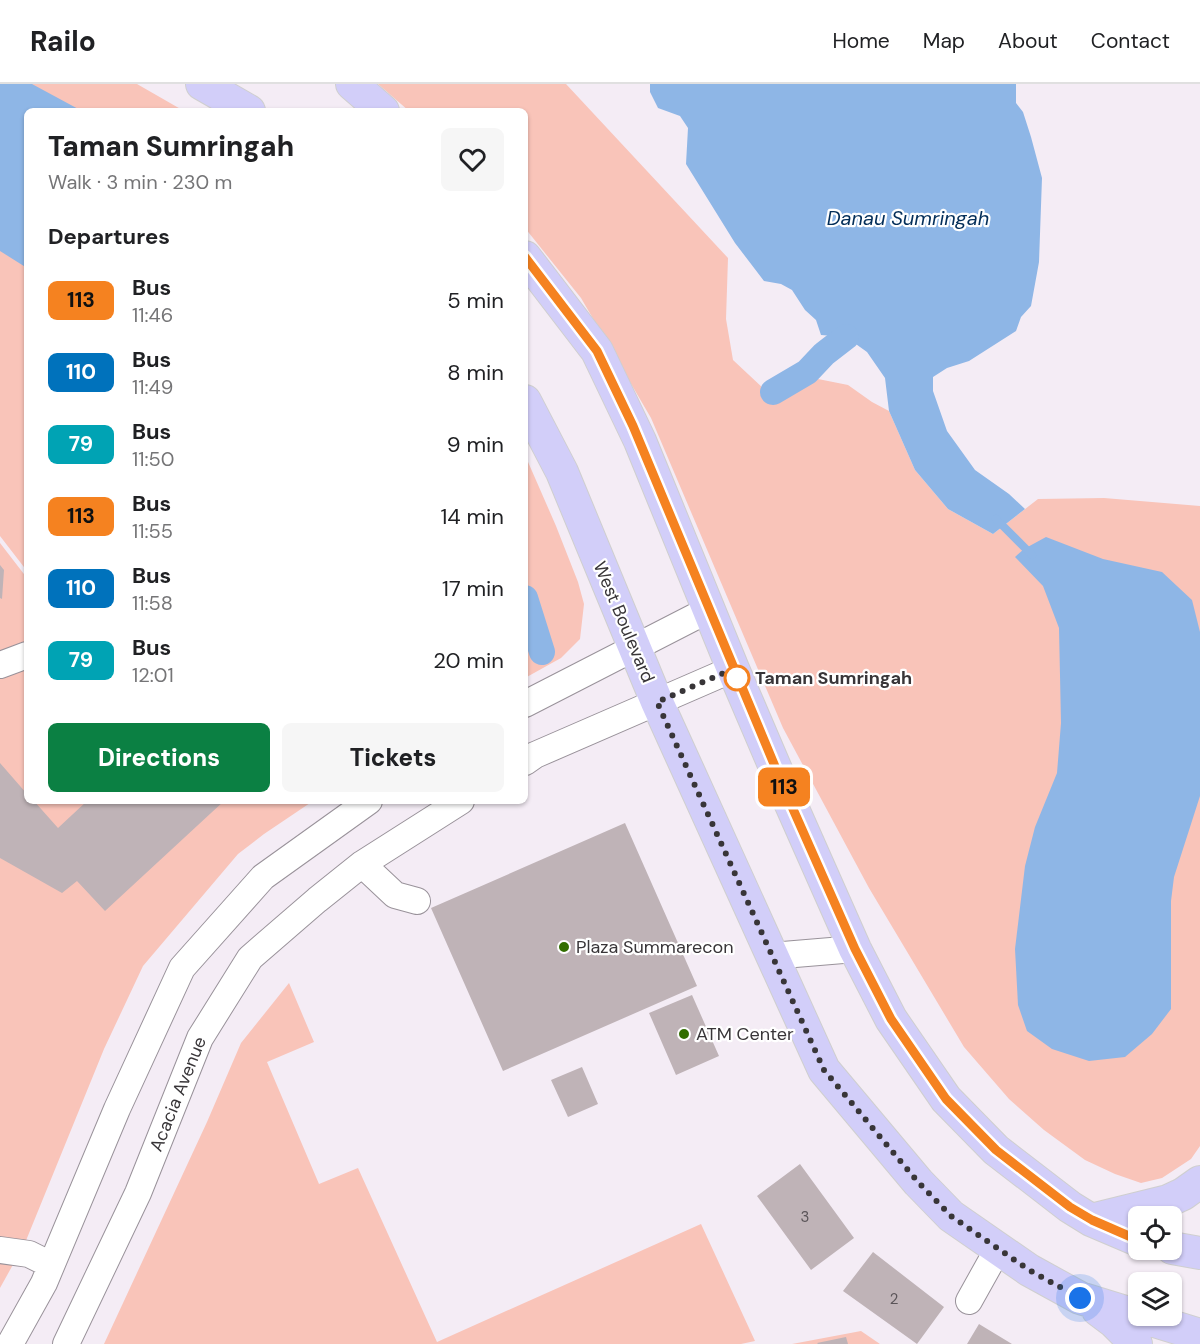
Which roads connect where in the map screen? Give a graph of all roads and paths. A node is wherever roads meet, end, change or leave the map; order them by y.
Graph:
1 (202, 84) edge
2 (352, 84) edge
3 (244, 108) edge
4 (380, 108) edge
5 (528, 261) edge
6 (528, 407) edge
7 (710, 609) junction
8 (635, 647) junction
9 (24, 656) edge
10 (0, 665) edge
11 (733, 669) junction
12 (528, 702) edge
13 (657, 702) junction
14 (528, 761) edge
15 (365, 804) edge
16 (456, 804) edge
17 (362, 864) junction
18 (417, 901) dead end
19 (855, 949) junction
20 (771, 956) junction
21 (1200, 1182) edge
22 (1092, 1220) junction
23 (1128, 1236) edge
24 (998, 1249) junction
25 (0, 1250) edge
26 (1182, 1250) edge
27 (1200, 1253) edge
28 (51, 1265) junction
29 (1080, 1298) junction
30 (969, 1301) dead end
31 (1200, 1335) edge
32 (10, 1344) edge
33 (66, 1344) edge
34 (1136, 1344) edge

1 - 3 main road
2 - 4 main road
5 - 7 main road
6 - 8 main road, West Boulevard
7 - 8 street
7 - 11 main road
8 - 12 street
8 - 13 main road, West Boulevard
9 - 10 street
11 - 13 street
11 - 19 main road
13 - 14 street
13 - 20 main road, West Boulevard
15 - 28 street
16 - 17 street, Acacia Avenue
17 - 18 street
17 - 33 street, Acacia Avenue
19 - 20 street
19 - 22 main road
20 - 24 main road, West Boulevard
21 - 22 main road
22 - 23 main road
24 - 29 main road, West Boulevard
24 - 30 street
25 - 28 street
26 - 27 main road
28 - 32 street
29 - 31 main road, West Boulevard
29 - 34 main road

